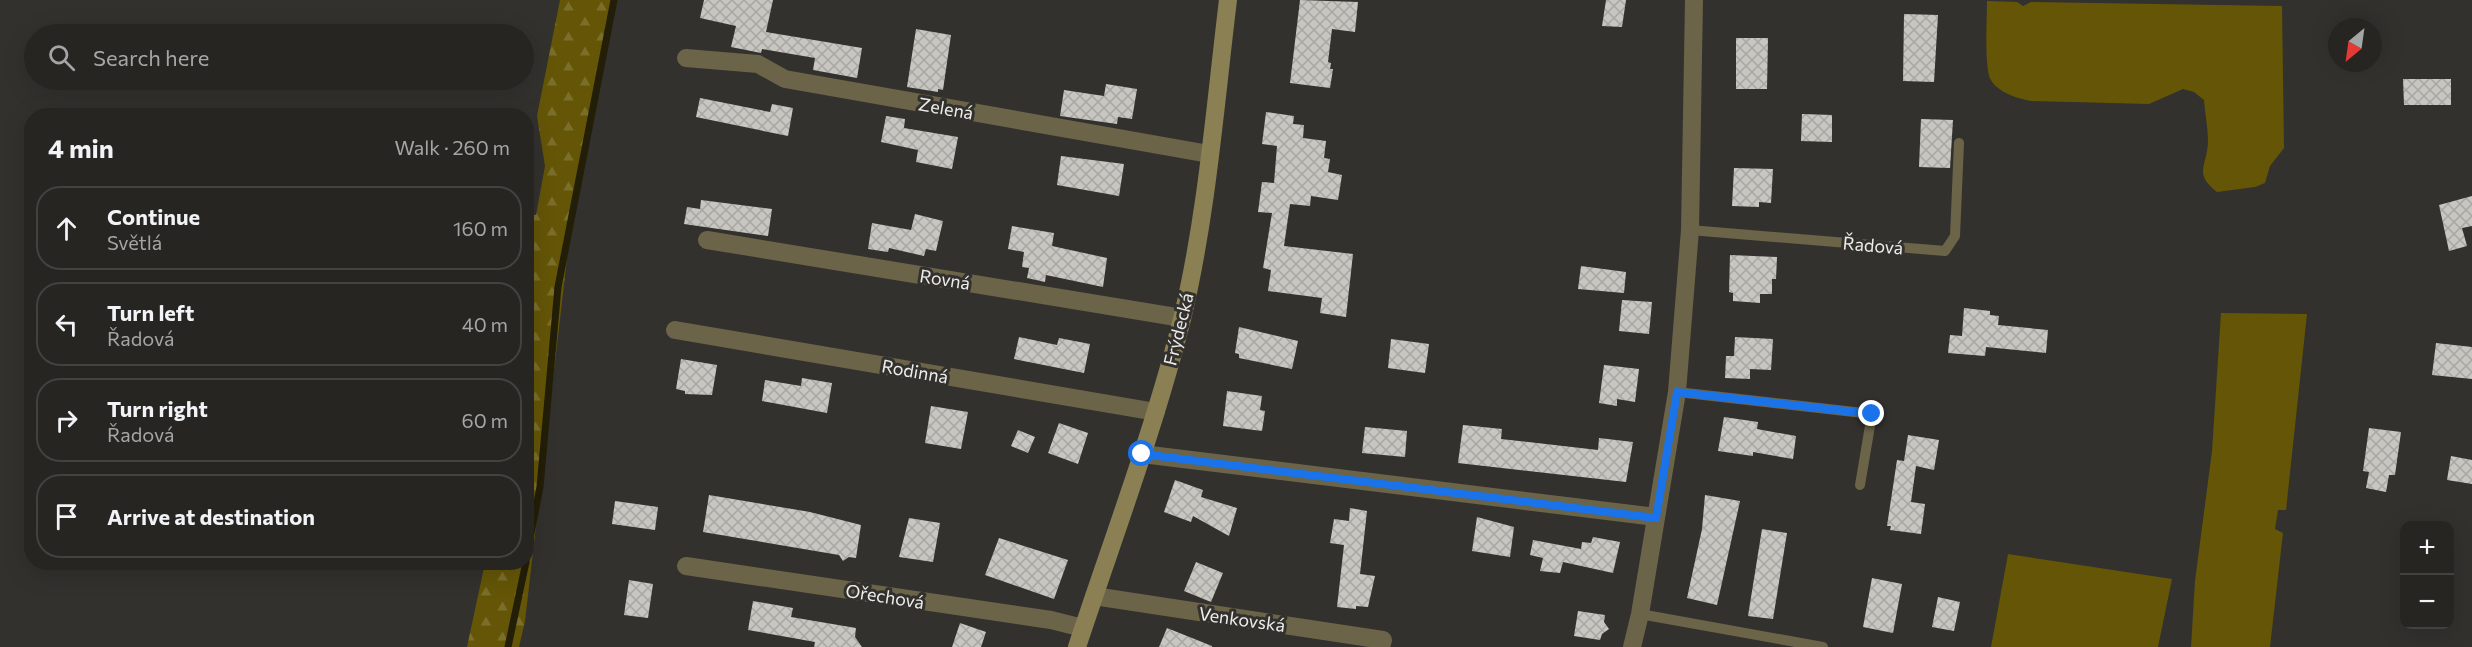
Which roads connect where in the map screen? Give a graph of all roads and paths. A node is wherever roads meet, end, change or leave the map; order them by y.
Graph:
1 (1228, 0) edge
2 (1694, 0) edge
3 (686, 58) dead end
4 (1959, 143) dead end
5 (1209, 154) junction
6 (1690, 230) junction
7 (707, 240) dead end
8 (1182, 318) junction
9 (675, 330) dead end
10 (1677, 392) junction
11 (1156, 412) junction
12 (1142, 454) junction
13 (1860, 485) dead end
14 (1656, 518) junction
15 (686, 566) dead end
16 (1094, 596) junction
17 (1640, 614) junction
18 (1083, 628) junction
19 (1077, 647) edge
20 (1381, 647) edge
21 (1632, 647) edge
22 (1823, 647) edge

1 - 5 main road, Frýdecká
2 - 6 street
3 - 5 street, Zelená
4 - 6 lane, Řadová
5 - 8 main road, Frýdecká
6 - 10 street
7 - 8 street, Rovná
8 - 11 main road, Frýdecká
9 - 11 street, Rodinná
10 - 13 lane
10 - 14 street
11 - 12 main road, Frýdecká
12 - 14 street
12 - 16 main road, Frýdecká
14 - 17 street
15 - 18 street, Ořechová
16 - 18 main road, Frýdecká
16 - 20 street, Venkovská
17 - 21 street
17 - 22 lane
18 - 19 main road, Frýdecká

